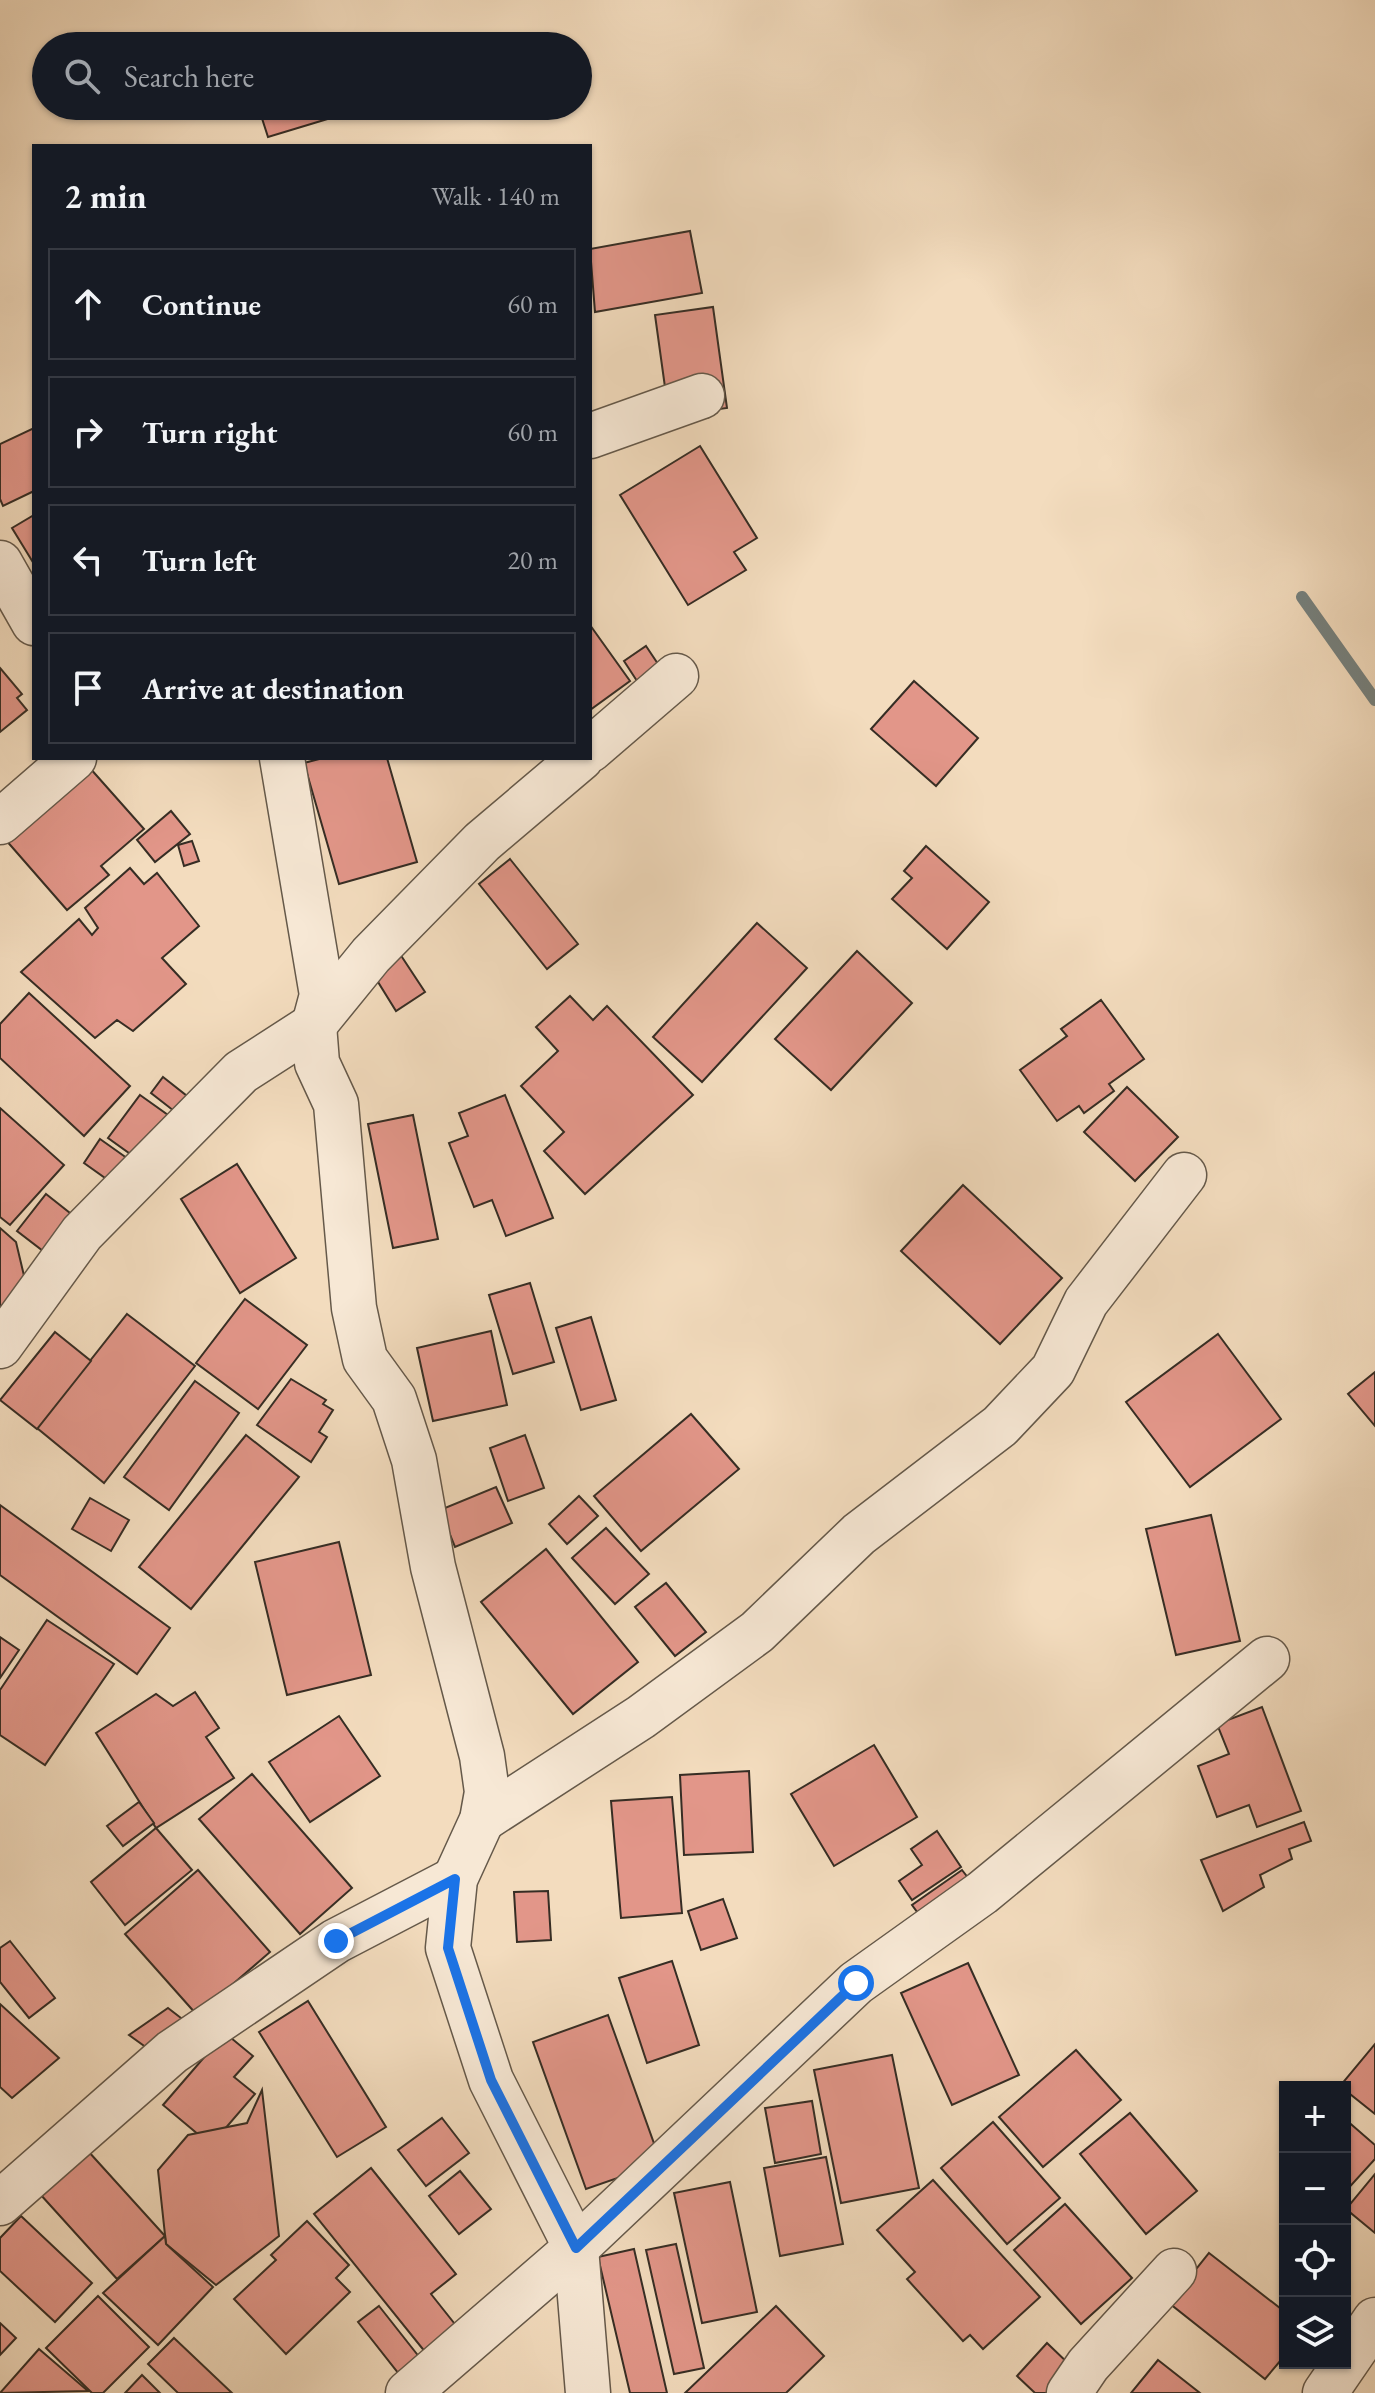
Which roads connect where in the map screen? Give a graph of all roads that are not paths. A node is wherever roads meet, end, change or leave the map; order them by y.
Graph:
1 (702, 396) dead end
2 (592, 435) edge
3 (0, 563) edge
4 (32, 619) edge
5 (676, 676) dead end
6 (592, 748) edge
7 (72, 760) edge
8 (282, 760) edge
9 (579, 760) edge
10 (0, 822) edge
11 (314, 1025) junction
12 (1184, 1175) dead end
13 (0, 1346) edge
14 (1267, 1659) dead end
15 (482, 1820) junction
16 (455, 1879) junction
17 (0, 2203) edge
18 (576, 2248) junction
19 (1174, 2271) dead end
20 (1375, 2320) edge
21 (408, 2393) edge
22 (588, 2393) edge
23 (1069, 2393) edge
24 (1325, 2393) edge

1 - 2 street
3 - 4 street
5 - 6 street
7 - 10 street
8 - 11 street
9 - 11 street
11 - 13 street
11 - 15 street
12 - 15 street
14 - 18 street
15 - 16 street
16 - 17 street
16 - 18 street
18 - 21 street
18 - 22 street
19 - 23 street
20 - 24 street

